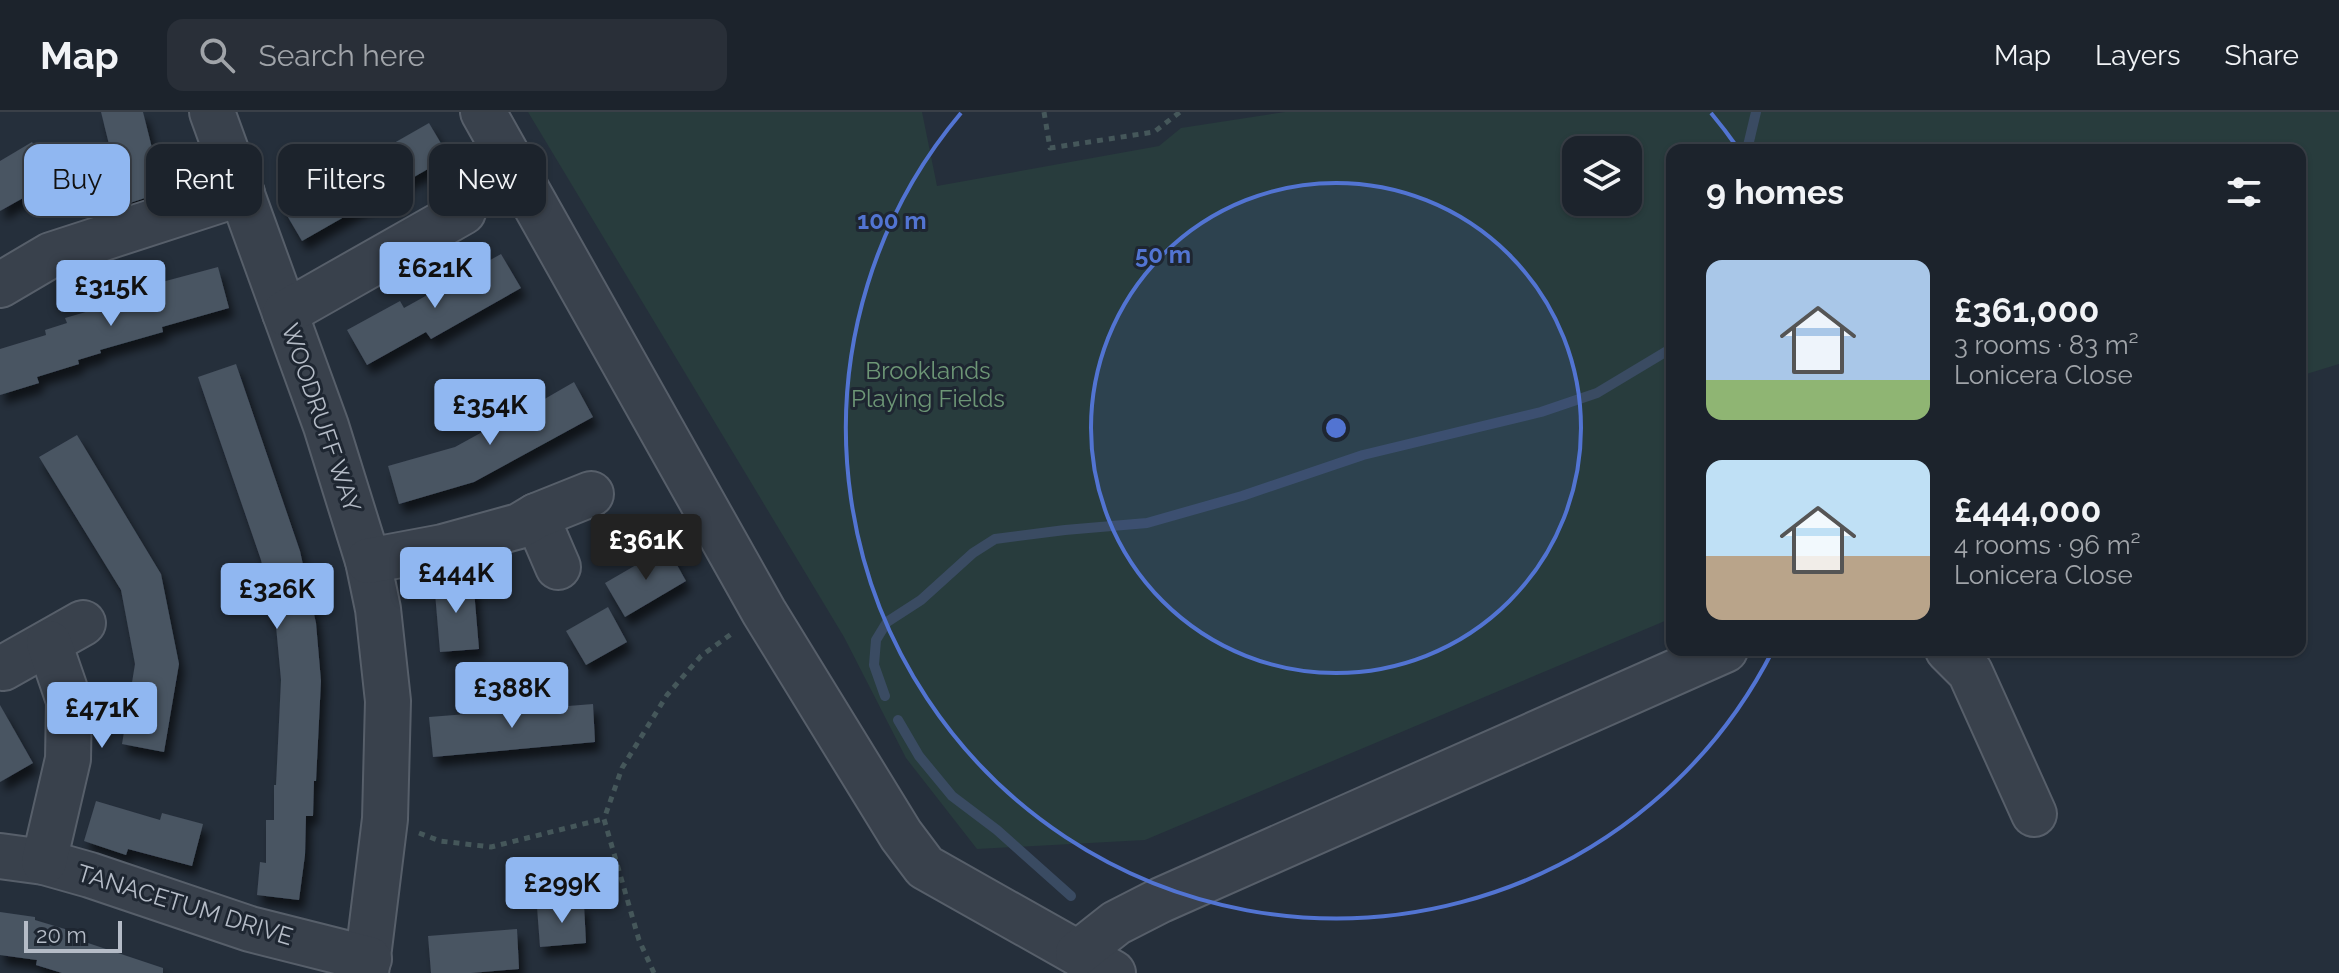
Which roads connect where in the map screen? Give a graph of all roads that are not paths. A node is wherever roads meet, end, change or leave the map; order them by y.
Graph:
1 (212, 112) edge
2 (483, 112) edge
3 (224, 144) edge
4 (171, 216) edge
5 (250, 216) edge
6 (456, 216) edge
7 (0, 285) edge
8 (285, 313) junction
9 (591, 494) dead end
10 (536, 516) junction
11 (368, 561) junction
12 (558, 567) dead end
13 (1711, 656) edge
14 (1954, 656) edge
15 (3, 668) dead end
16 (2034, 814) dead end
17 (0, 856) edge
18 (44, 862) junction
19 (1095, 963) edge
20 (368, 966) edge

1 - 3 street, WOODRUFF WAY
2 - 19 street
4 - 7 street
5 - 8 street, WOODRUFF WAY
6 - 8 street
8 - 11 street, WOODRUFF WAY
9 - 10 street
10 - 11 street
10 - 12 street
11 - 20 street, WOODRUFF WAY
13 - 19 street
14 - 16 street
15 - 18 street
17 - 18 street, TANACETUM DRIVE
18 - 20 street, TANACETUM DRIVE

